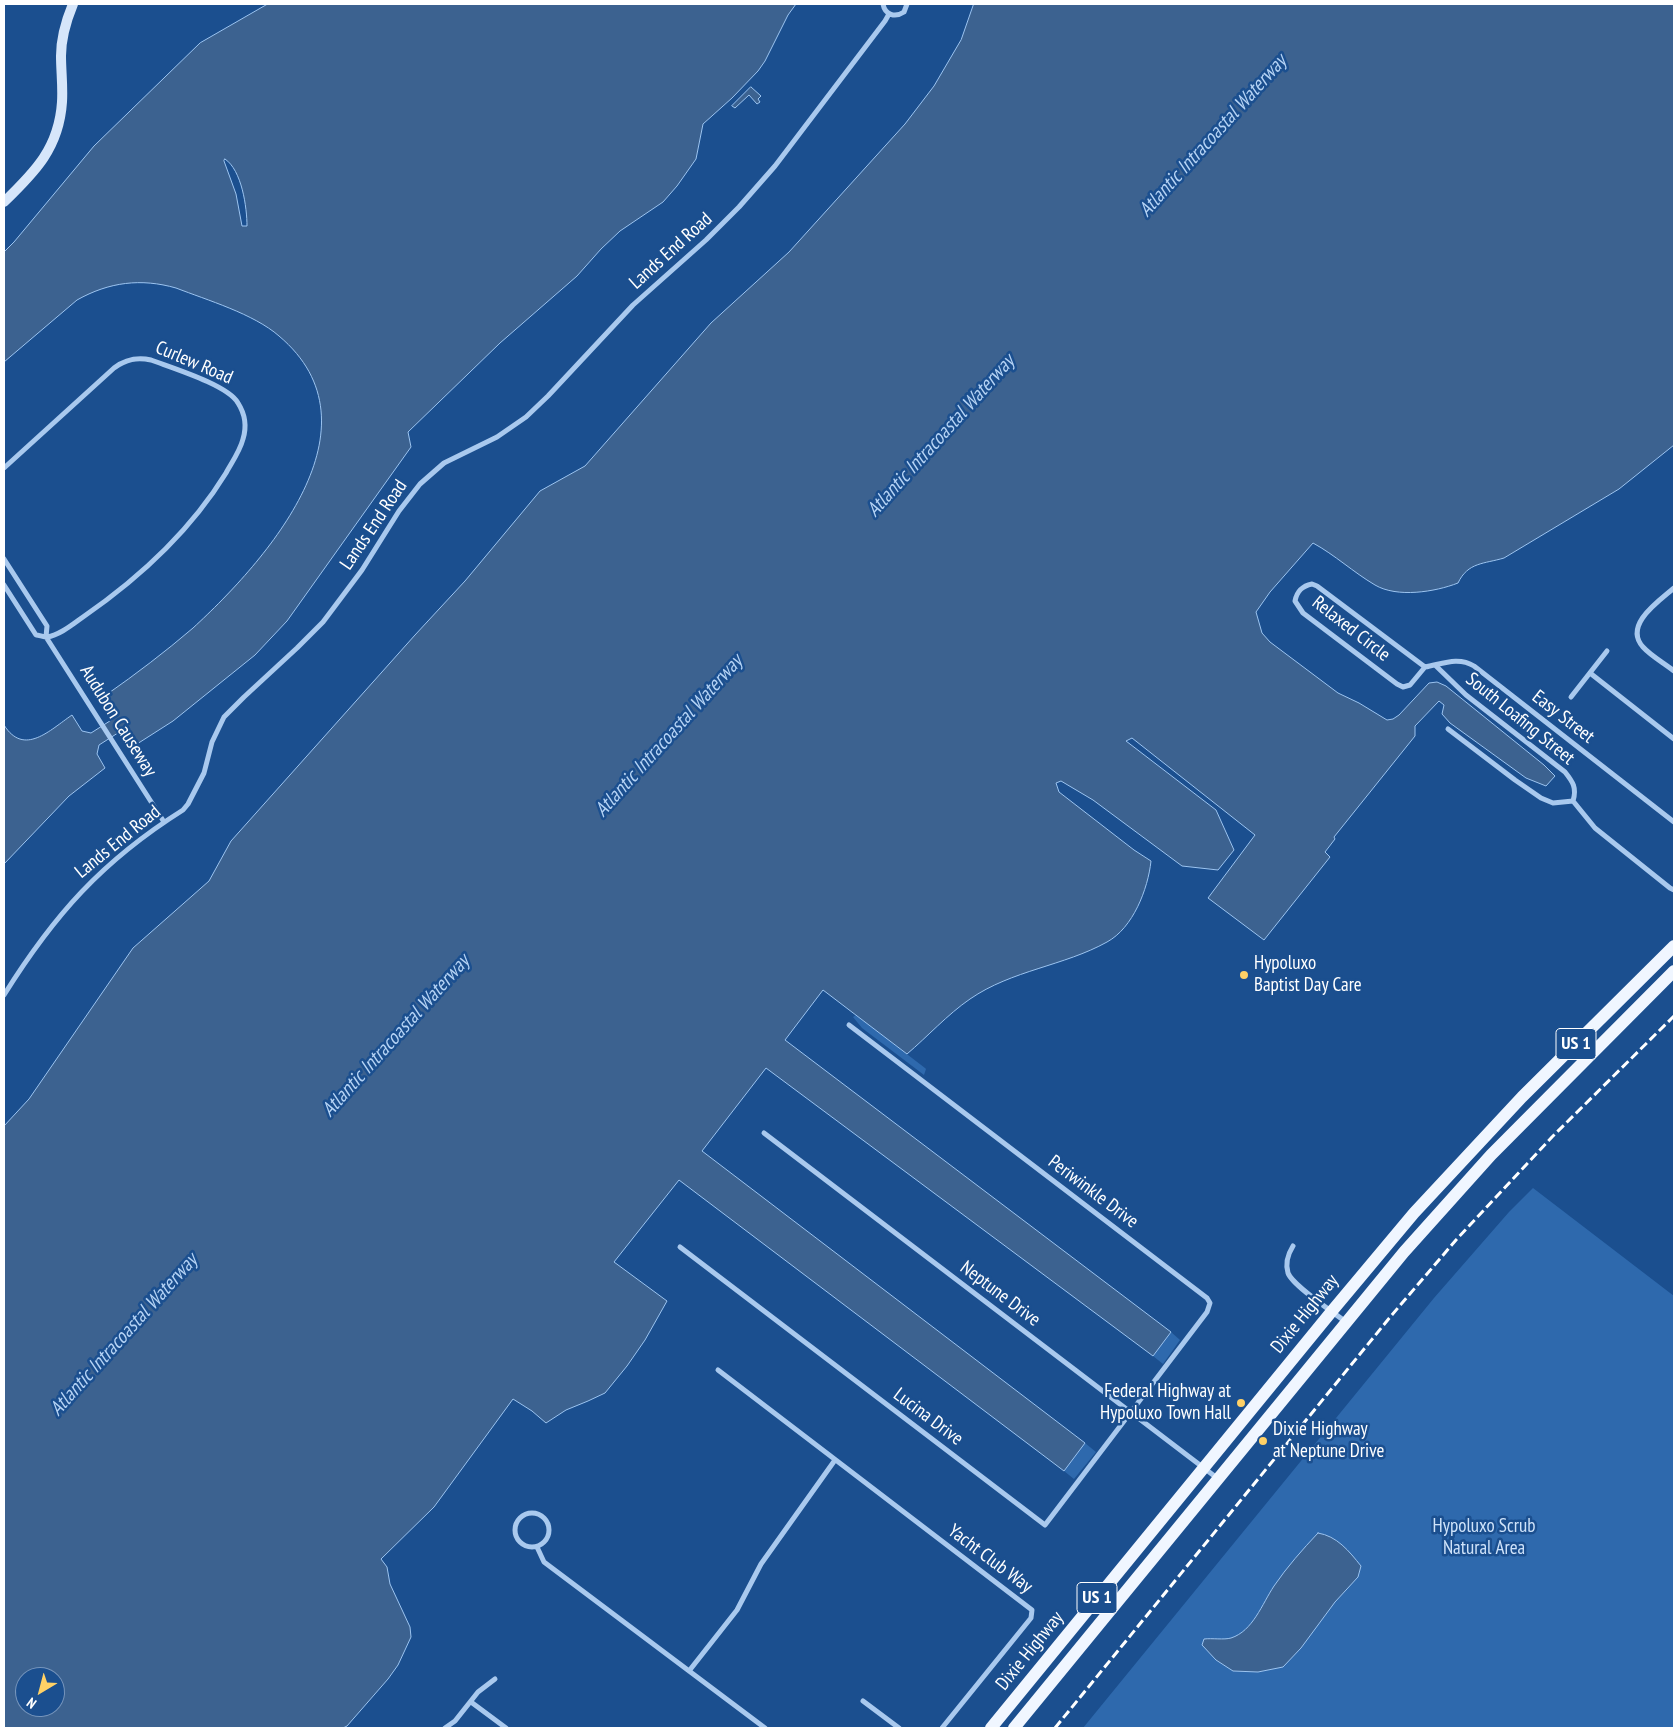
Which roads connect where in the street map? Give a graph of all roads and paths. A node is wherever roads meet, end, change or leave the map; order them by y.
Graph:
1 (74, 4) edge
2 (883, 4) edge
3 (907, 4) edge
4 (889, 14) junction
5 (4, 202) edge
6 (4, 468) edge
7 (4, 559) edge
8 (4, 585) edge
9 (1674, 588) edge
10 (46, 637) junction
11 (1607, 651) dead end
12 (1435, 666) junction
13 (1425, 667) junction
14 (1674, 671) edge
15 (1590, 673) junction
16 (1571, 697) dead end
17 (1448, 728) dead end
18 (1674, 739) edge
19 (1573, 801) junction
20 (164, 822) junction
21 (1674, 822) edge
22 (1674, 890) edge
23 (1674, 946) edge
24 (1674, 970) edge
25 (1646, 974) junction
26 (4, 995) edge
27 (1640, 1005) junction
28 (849, 1025) dead end
29 (764, 1133) dead end
30 (1478, 1143) junction
31 (1491, 1155) junction
32 (1293, 1246) dead end
33 (680, 1247) dead end
34 (1332, 1311) junction
35 (1346, 1322) junction
36 (718, 1370) dead end
37 (1132, 1412) junction
38 (835, 1460) junction
39 (1204, 1468) junction
40 (1218, 1479) junction
41 (537, 1547) junction
42 (689, 1671) junction
43 (495, 1679) dead end
44 (863, 1700) dead end
45 (471, 1702) junction
46 (445, 1728) edge
47 (506, 1728) edge
48 (765, 1728) edge
49 (899, 1728) edge
50 (942, 1728) edge
51 (991, 1728) edge
52 (1014, 1728) edge

1 - 5 main road
2 - 4 street
3 - 4 street, Lands End Road
4 - 20 street, Lands End Road
6 - 10 street, Curlew Road
7 - 10 street, Audubon Causeway
8 - 10 street, Audubon Causeway
9 - 14 street
10 - 20 street, Audubon Causeway
11 - 15 street
12 - 13 street, Easy Street
12 - 19 street, South Loafing Street
12 - 21 street, Easy Street
13 - 13 street, Relaxed Circle
15 - 16 street
15 - 18 street
17 - 19 street
19 - 22 street
20 - 26 street, Lands End Road
23 - 25 main road, Dixie Highway / US 1
24 - 27 main road, Dixie Highway / US 1
25 - 27 main road
25 - 30 main road, Dixie Highway / US 1
27 - 31 main road, Dixie Highway / US 1
28 - 37 street, Periwinkle Drive
29 - 37 street, Neptune Drive
30 - 31 main road
30 - 34 main road, Dixie Highway / US 1
31 - 35 main road, Dixie Highway / US 1
32 - 34 street
33 - 37 street, Lucina Drive
34 - 35 street
34 - 39 main road, Dixie Highway / US 1
35 - 40 main road, Dixie Highway / US 1
36 - 38 street, Yacht Club Way
37 - 39 street, Neptune Drive
38 - 42 street
38 - 50 street, Yacht Club Way
39 - 40 street, Neptune Drive
39 - 51 main road, Dixie Highway / US 1
40 - 52 main road, Dixie Highway / US 1
41 - 41 street
41 - 42 street
42 - 48 street
43 - 45 street
44 - 49 street
45 - 46 street
45 - 47 street

